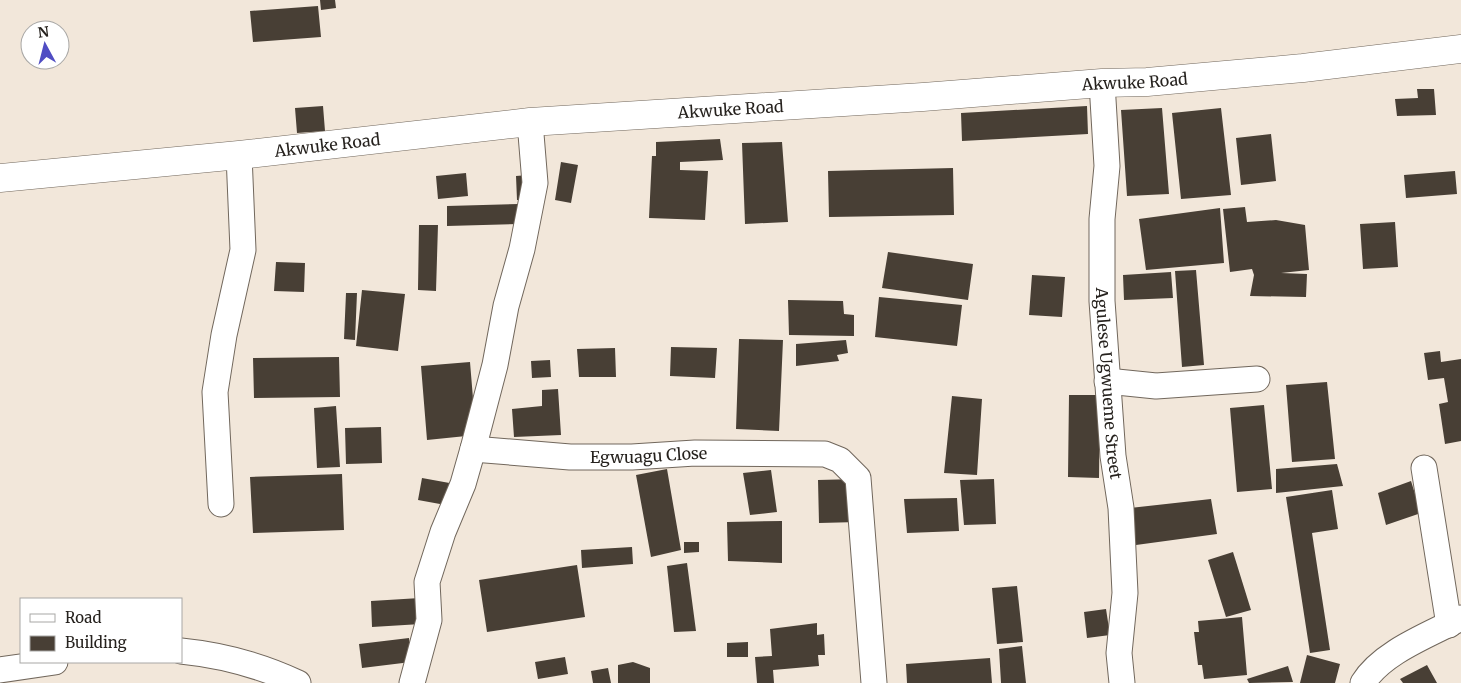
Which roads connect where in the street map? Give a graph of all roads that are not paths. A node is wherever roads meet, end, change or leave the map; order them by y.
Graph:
1 (1461, 50) edge
2 (1102, 83) junction
3 (530, 122) junction
4 (238, 155) junction
5 (0, 178) edge
6 (1257, 379) dead end
7 (1107, 382) junction
8 (473, 449) junction
9 (1424, 468) dead end
10 (221, 504) dead end
11 (1455, 622) edge
12 (182, 651) edge
13 (47, 663) edge
14 (0, 670) edge
15 (298, 683) edge
16 (412, 683) edge
17 (874, 683) edge
18 (1122, 683) edge
19 (1363, 683) edge

1 - 2 main road, Akwuke Road
2 - 3 main road, Akwuke Road
2 - 7 street, Agulese Ugwueme Street
3 - 4 main road, Akwuke Road
3 - 8 street
4 - 5 main road, Akwuke Road
4 - 10 street
6 - 7 street
7 - 18 street, Agulese Ugwueme Street
8 - 16 street
8 - 17 street, Egwuagu Close
9 - 11 street
11 - 19 street
12 - 15 street
13 - 14 street

